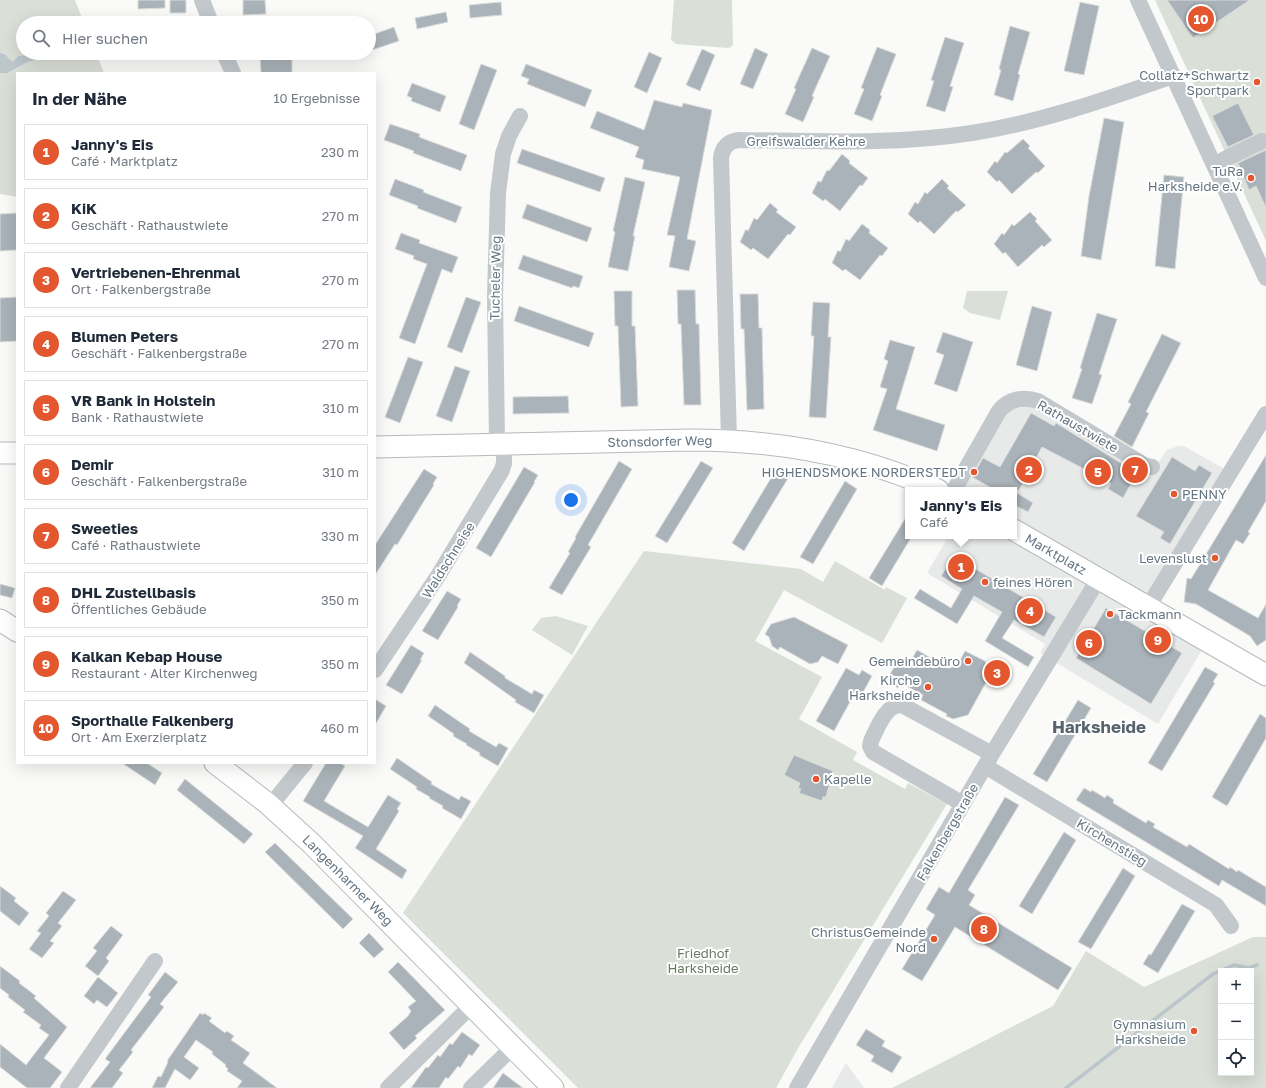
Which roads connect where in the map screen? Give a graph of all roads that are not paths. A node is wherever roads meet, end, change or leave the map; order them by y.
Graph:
1 (202, 0) edge
2 (1138, 0) edge
3 (208, 16) edge
4 (227, 60) edge
5 (233, 72) edge
6 (1173, 76) junction
7 (520, 116) dead end
8 (1262, 141) dead end
9 (1223, 160) dead end
10 (1266, 278) edge
11 (1266, 414) edge
12 (729, 440) junction
13 (500, 444) junction
14 (376, 447) edge
15 (0, 453) edge
16 (16, 453) edge
17 (1152, 467) dead end
18 (931, 487) edge
19 (956, 487) edge
20 (1017, 532) edge
21 (1099, 578) junction
22 (1148, 607) junction
23 (0, 620) edge
24 (16, 630) edge
25 (376, 669) edge
26 (1266, 675) edge
27 (989, 760) junction
28 (216, 764) edge
29 (304, 764) edge
30 (963, 804) junction
31 (270, 806) junction
32 (1231, 926) dead end
33 (155, 960) dead end
34 (472, 1005) junction
35 (86, 1044) dead end
36 (513, 1047) junction
37 (82, 1065) junction
38 (68, 1088) edge
39 (388, 1088) edge
40 (471, 1088) edge
41 (553, 1088) edge
42 (797, 1088) edge

1 - 3 street
2 - 6 street
4 - 5 street
6 - 10 street
6 - 12 street, Greifswalder Kehre
7 - 13 street, Tucheler Weg
8 - 9 street
11 - 22 street
12 - 13 main road, Stonsdorfer Weg
12 - 18 main road, Stonsdorfer Weg
13 - 14 main road, Stonsdorfer Weg
13 - 25 street, Waldschneise
15 - 16 main road
17 - 19 street, Rathaustwiete
20 - 21 main road, Marktplatz
21 - 22 main road, Marktplatz
21 - 27 street, Falkenbergstraße
22 - 26 main road, Marktplatz
23 - 24 main road
27 - 30 street, Falkenbergstraße
27 - 30 street, Kirchenstieg
27 - 32 street, Kirchenstieg
28 - 31 main road, Langenharmer Weg
29 - 31 street
30 - 42 street, Falkenbergstraße
31 - 34 main road, Langenharmer Weg
33 - 37 street
34 - 36 main road, Langenharmer Weg
34 - 39 street
35 - 37 street
36 - 40 street
36 - 41 main road, Langenharmer Weg
37 - 38 street

